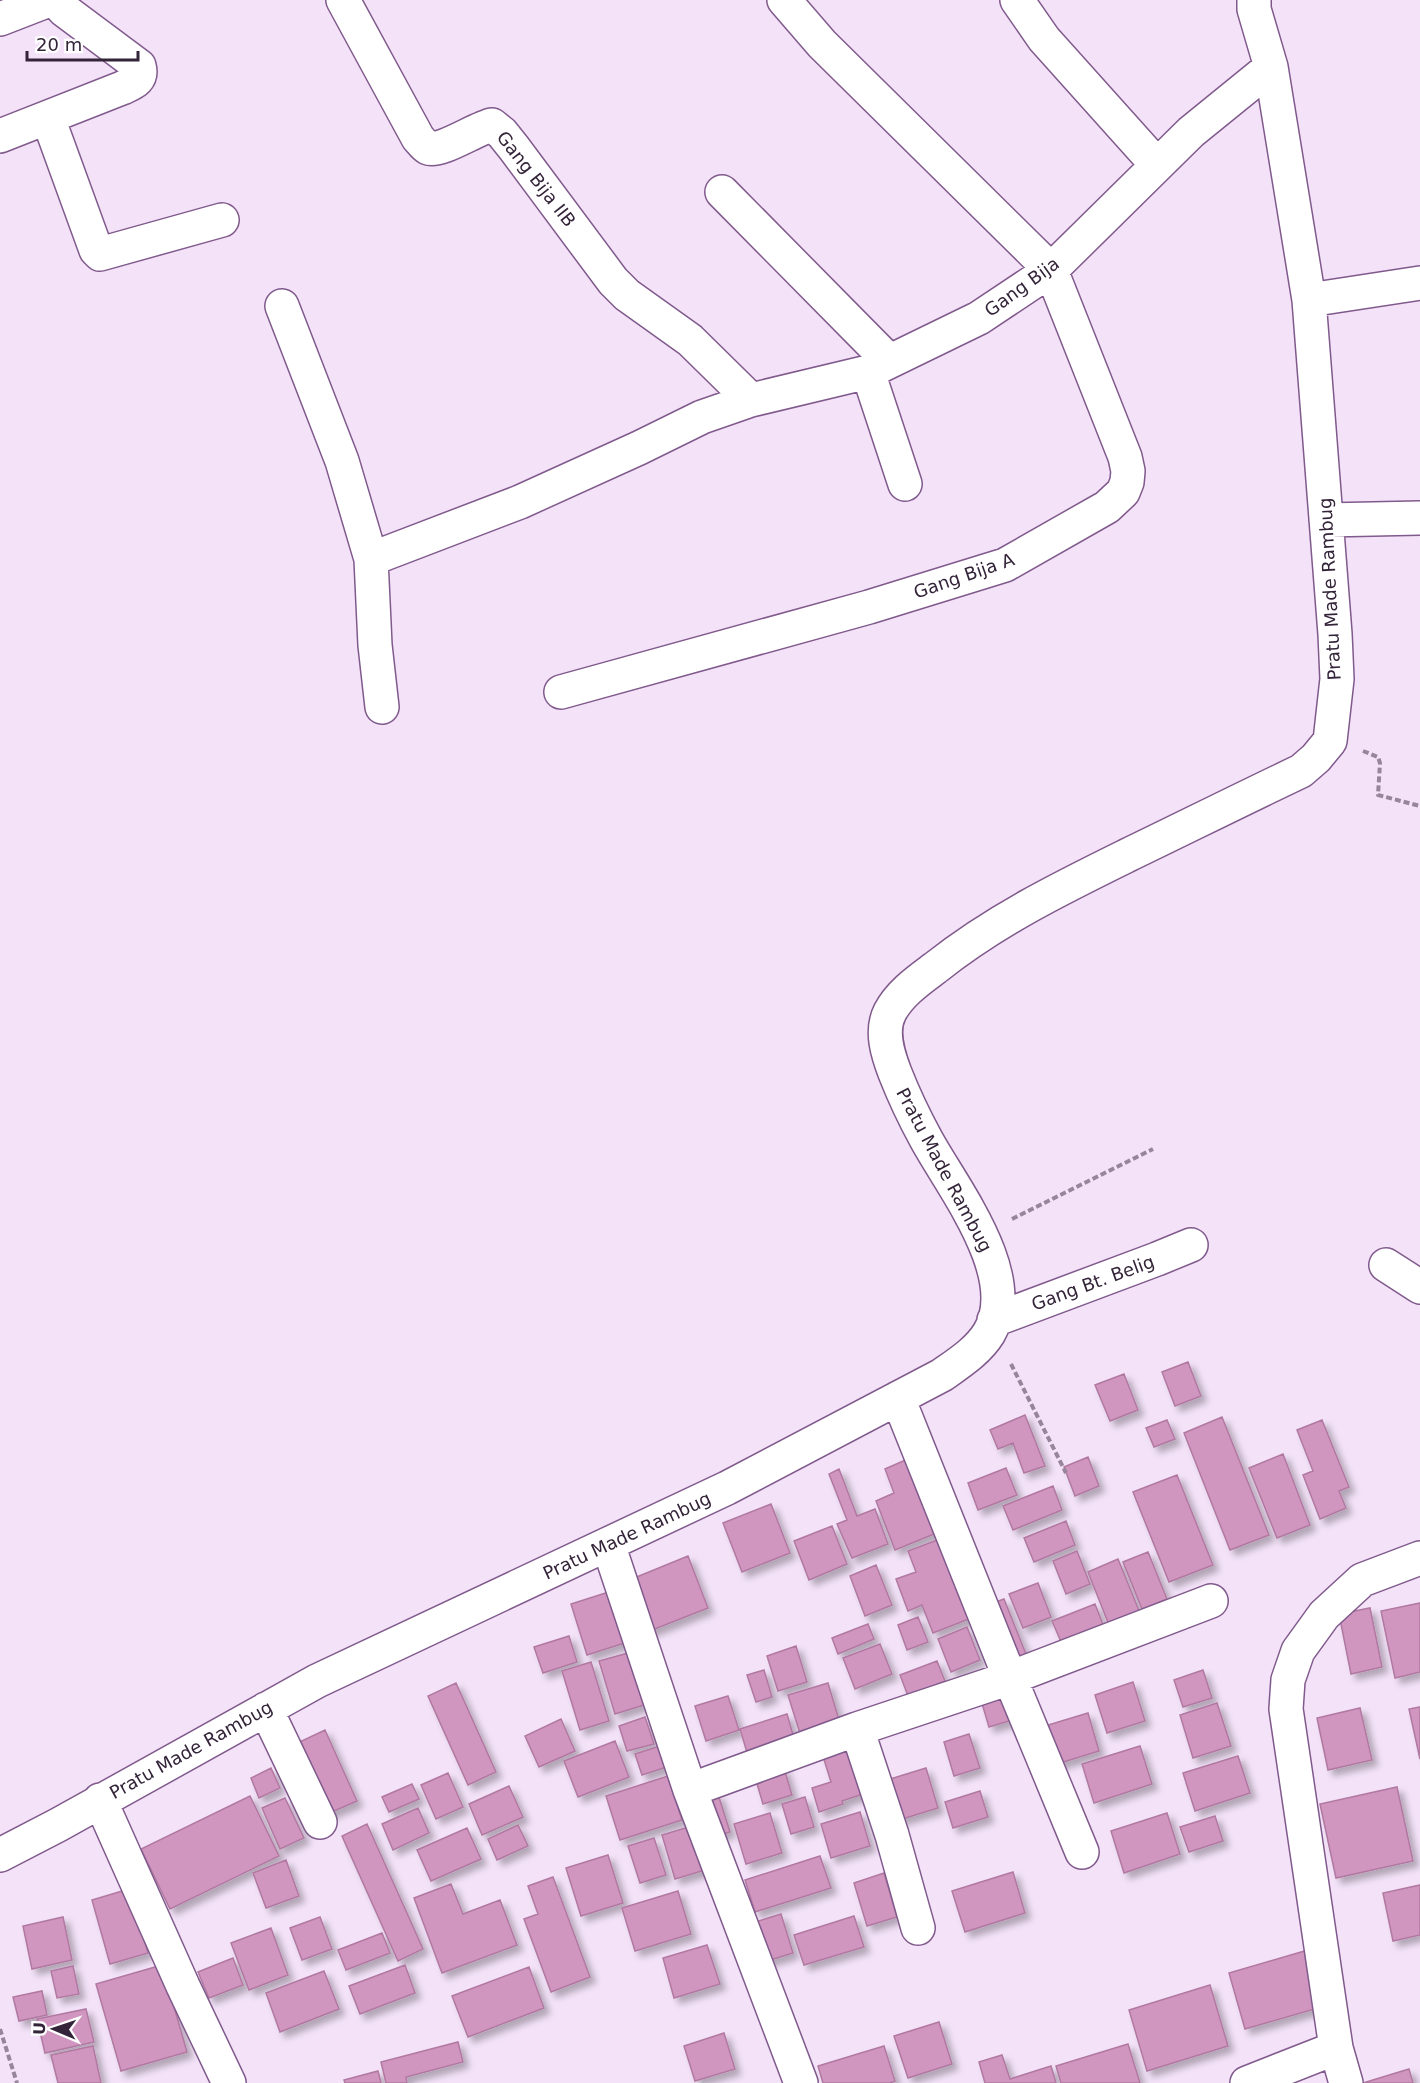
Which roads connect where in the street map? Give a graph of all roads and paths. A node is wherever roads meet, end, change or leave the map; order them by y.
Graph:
1 (49, 0) edge
2 (55, 0) edge
3 (343, 0) edge
4 (783, 0) edge
5 (1017, 0) edge
6 (1251, 3) edge
7 (0, 19) edge
8 (1271, 67) junction
9 (48, 118) junction
10 (0, 136) edge
11 (1157, 165) junction
12 (722, 192) dead end
13 (222, 220) dead end
14 (1051, 270) junction
15 (1420, 284) edge
16 (1309, 300) junction
17 (282, 306) dead end
18 (878, 366) junction
19 (752, 400) junction
20 (905, 484) dead end
21 (1420, 518) edge
22 (1326, 520) junction
23 (371, 559) junction
24 (561, 692) dead end
25 (382, 707) dead end
26 (1330, 741) junction
27 (1420, 806) edge
28 (1153, 1149) dead end
29 (982, 1234) junction
30 (1191, 1245) dead end
31 (1386, 1265) dead end
32 (1420, 1287) edge
33 (992, 1326) junction
34 (898, 1398) junction
35 (1066, 1473) dead end
36 (608, 1544) junction
37 (1420, 1558) edge
38 (1211, 1602) dead end
39 (1010, 1678) junction
40 (267, 1709) junction
41 (857, 1729) junction
42 (690, 1790) junction
43 (100, 1800) junction
44 (320, 1822) dead end
45 (1082, 1852) dead end
46 (0, 1855) edge
47 (918, 1928) dead end
48 (0, 2029) edge
49 (1336, 2048) junction
50 (17, 2083) edge
51 (230, 2083) edge
52 (801, 2083) edge
53 (1247, 2083) edge
54 (1346, 2083) edge

1 - 7 street
2 - 9 street
3 - 19 street, Gang Bija IIB
4 - 14 street
5 - 11 street
6 - 8 street, Pratu Made Rambug
8 - 11 street, Gang Bija
8 - 16 street, Pratu Made Rambug
9 - 10 street
9 - 13 street
11 - 14 street, Gang Bija
12 - 18 street
14 - 18 street, Gang Bija
14 - 24 street, Gang Bija A
15 - 16 street
16 - 22 street, Pratu Made Rambug
17 - 23 street
18 - 19 street, Gang Bija
18 - 20 street
19 - 23 street, Gang Bija
21 - 22 street
22 - 26 street, Pratu Made Rambug
23 - 25 street
26 - 27 path
26 - 29 street, Pratu Made Rambug
28 - 29 path
29 - 33 street, Pratu Made Rambug
30 - 33 street, Gang Bt. Belig
31 - 32 street
33 - 34 street, Pratu Made Rambug
33 - 35 path
34 - 36 street, Pratu Made Rambug
34 - 39 street
36 - 40 street, Pratu Made Rambug
36 - 42 street
37 - 49 street
38 - 39 street
39 - 41 street
39 - 45 street
40 - 43 street, Pratu Made Rambug
40 - 44 street
41 - 42 street
41 - 47 street
42 - 52 street
43 - 46 street, Pratu Made Rambug
43 - 51 street
48 - 50 path
49 - 53 street
49 - 54 street

